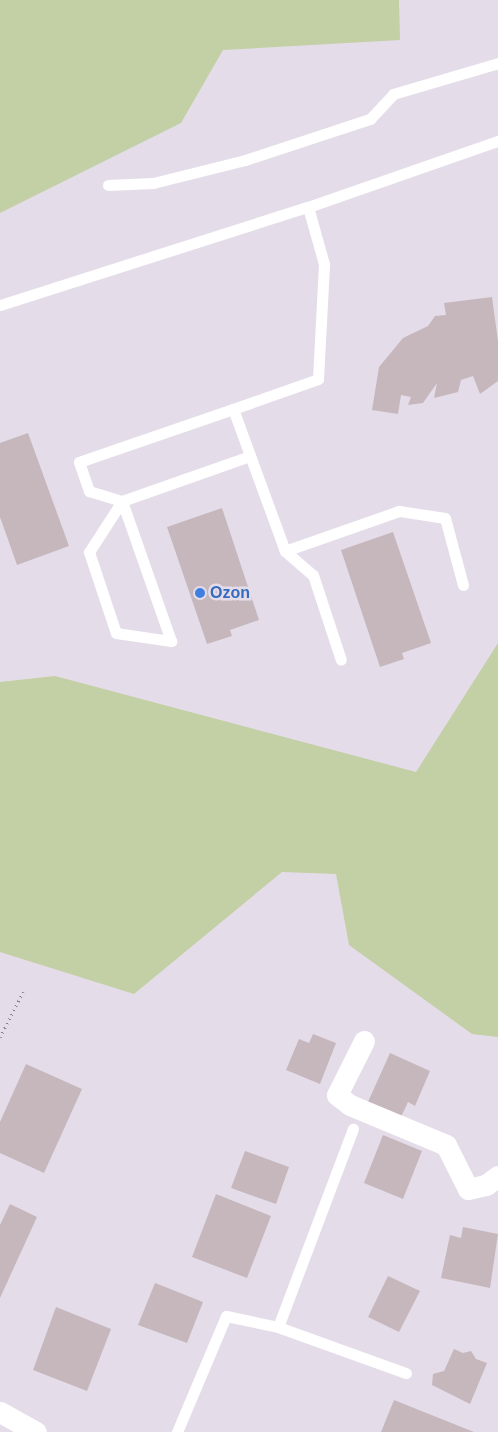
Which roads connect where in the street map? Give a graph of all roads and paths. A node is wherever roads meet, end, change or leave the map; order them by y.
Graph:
1 (498, 63) edge
2 (498, 141) edge
3 (108, 185) dead end
4 (308, 208) junction
5 (0, 305) edge
6 (233, 409) junction
7 (250, 456) junction
8 (122, 501) junction
9 (285, 551) junction
10 (463, 585) dead end
11 (342, 660) dead end
12 (23, 992) dead end
13 (0, 1037) edge
14 (364, 1041) dead end
15 (353, 1129) dead end
16 (498, 1176) edge
17 (278, 1327) junction
18 (406, 1373) dead end
19 (0, 1412) edge
20 (36, 1432) edge
21 (177, 1432) edge

1 - 3 lane
2 - 4 lane
4 - 5 lane
4 - 6 lane
6 - 7 lane
6 - 8 lane
7 - 8 lane
7 - 9 lane
8 - 8 lane
9 - 10 lane
9 - 11 lane
12 - 13 path
14 - 16 street
15 - 17 lane
17 - 18 lane
17 - 21 lane
19 - 20 street

